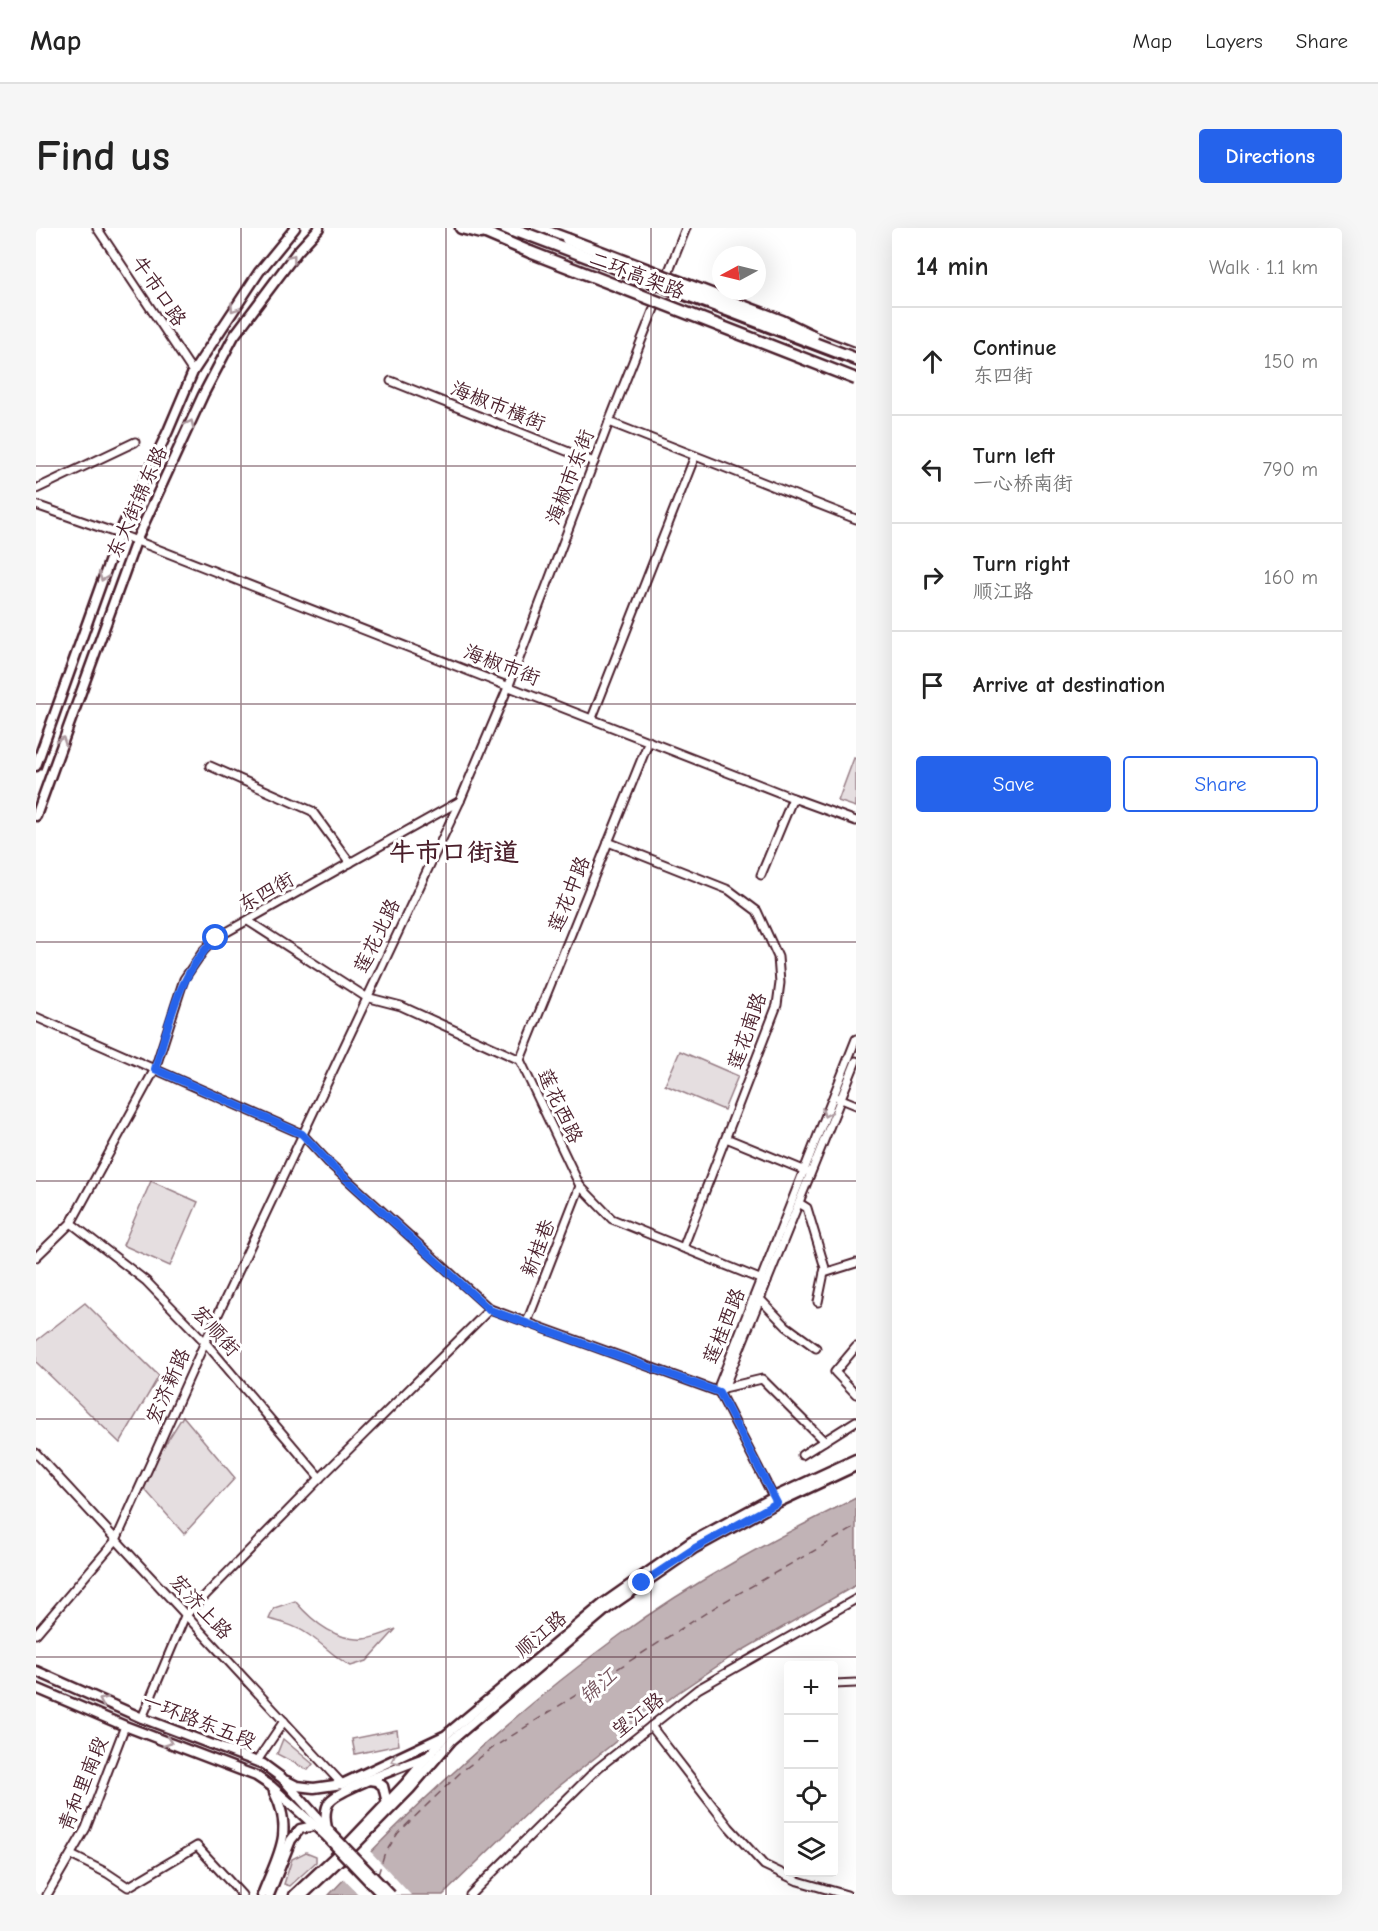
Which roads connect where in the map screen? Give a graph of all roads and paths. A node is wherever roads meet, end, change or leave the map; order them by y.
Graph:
1 (97, 228) edge
2 (295, 228) edge
3 (319, 228) edge
4 (460, 228) edge
5 (476, 228) edge
6 (512, 228) edge
7 (526, 228) edge
8 (537, 228) edge
9 (686, 228) edge
10 (496, 237) junction
11 (564, 266) junction
12 (665, 280) junction
13 (658, 296) junction
14 (856, 356) edge
15 (193, 372) junction
16 (856, 372) edge
17 (856, 377) edge
18 (391, 381) dead end
19 (609, 422) junction
20 (135, 442) dead end
21 (695, 456) junction
22 (594, 462) junction
23 (36, 489) edge
24 (36, 505) edge
25 (856, 519) edge
26 (119, 534) junction
27 (136, 541) junction
28 (508, 685) junction
29 (592, 718) junction
30 (649, 741) junction
31 (36, 766) edge
32 (210, 766) dead end
33 (793, 798) junction
34 (460, 801) junction
35 (36, 816) edge
36 (856, 821) edge
37 (608, 842) junction
38 (350, 863) junction
39 (761, 875) dead end
40 (248, 921) junction
41 (366, 997) junction
42 (36, 1017) edge
43 (856, 1039) edge
44 (520, 1060) junction
45 (856, 1060) edge
46 (155, 1069) junction
47 (837, 1097) junction
48 (856, 1105) edge
49 (302, 1134) junction
50 (726, 1138) junction
51 (807, 1172) junction
52 (580, 1186) junction
53 (799, 1203) junction
54 (71, 1223) junction
55 (683, 1248) junction
56 (36, 1257) edge
57 (856, 1263) edge
58 (824, 1274) junction
59 (764, 1281) junction
60 (760, 1299) junction
61 (818, 1302) dead end
62 (490, 1310) junction
63 (527, 1322) junction
64 (205, 1342) junction
65 (856, 1347) edge
66 (816, 1348) dead end
67 (722, 1390) junction
68 (856, 1394) edge
69 (856, 1421) edge
70 (824, 1441) junction
71 (36, 1452) edge
72 (802, 1455) dead end
73 (856, 1459) edge
74 (856, 1466) edge
75 (320, 1478) junction
76 (775, 1500) junction
77 (116, 1540) junction
78 (856, 1599) edge
79 (185, 1616) junction
80 (36, 1634) edge
81 (36, 1671) edge
82 (856, 1683) edge
83 (838, 1684) edge
84 (36, 1688) edge
85 (142, 1718) junction
86 (284, 1721) junction
87 (125, 1726) junction
88 (651, 1726) junction
89 (447, 1734) junction
90 (445, 1748) junction
91 (432, 1755) junction
92 (257, 1761) junction
93 (282, 1778) junction
94 (369, 1780) junction
95 (342, 1784) junction
96 (271, 1786) junction
97 (387, 1803) junction
98 (314, 1826) junction
99 (328, 1832) junction
100 (71, 1854) junction
101 (272, 1893) edge
102 (46, 1895) edge
103 (242, 1895) edge
104 (262, 1895) edge
105 (294, 1895) edge
106 (303, 1895) edge
107 (382, 1895) edge
108 (391, 1895) edge
109 (470, 1895) edge
110 (847, 1895) edge

1 - 15 street, 牛市口路
2 -> 15 main road, 东大街锦东路
27 -> 3 main road, 东大街锦东路
4 - 10 highway
5 - 10 highway, 二环高架路
5 - 13 main road
6 - 14 highway, 二环高架路, bridge
7 - 12 main road
8 - 14 highway, bridge
9 - 12 street, 海椒市东街
10 - 11 highway, 二环高架路, bridge
11 - 17 highway, 二环高架路, bridge
11 - 17 highway, bridge
12 - 13 street, 海椒市东街
12 - 14 main road
13 - 16 main road
13 - 19 street, 海椒市东街
15 - 26 main road, 东大街锦东路
18 - 22 street, 海椒市横街
19 - 21 street
19 - 22 street, 海椒市东街
20 - 23 street
21 - 25 street
21 - 29 street
22 - 28 street, 海椒市东街
24 - 26 street, 海椒市街
26 - 27 street, 海椒市街
26 -> 31 main road, 东大街锦东路
27 - 28 street, 海椒市街
35 -> 27 main road, 东大街锦东路
28 - 29 street, 海椒市街
28 - 34 street, 莲花北路
29 - 30 street, 海椒市街
30 - 33 street, 海椒市街
30 - 37 street, 莲花中路
32 - 38 street
33 - 36 street, 海椒市街
33 - 39 street
34 - 38 street, 东四街
34 - 41 street, 莲花北路
37 - 44 street, 莲花中路
37 - 50 street, 莲花南路
38 - 40 street, 东四街
40 - 41 street, 莲花西路
40 - 46 street, 东四街
41 - 44 street, 莲花西路
41 - 49 street, 莲花北路
42 - 46 street
43 - 47 street, 莲桂西路
44 - 52 street, 莲花西路
45 - 47 street, 莲桂西路
46 - 49 street
46 - 54 street, 东四街
47 - 48 street
47 - 51 street, 莲桂西路
49 - 62 street
49 - 64 street, 宏济新路
50 - 51 street
50 - 55 street, 莲花南路
51 - 53 street, 莲桂西路
51 - 59 street, 莲桂西路
52 - 55 street, 莲花西路
52 - 63 street, 新桂巷
53 - 58 street
53 - 59 street, 莲桂西路
54 - 56 street, 东四街
54 - 64 street, 宏顺街
55 - 59 street, 莲花西路
57 - 58 street
58 - 61 street
59 - 60 street, 莲桂西路
59 - 67 street, 莲桂西路
60 - 66 street
60 - 67 street, 莲桂西路
62 - 63 street
62 - 75 street
63 - 67 street
64 - 75 street, 宏顺街
64 - 77 street, 宏济新路
65 - 68 street
67 - 70 street
67 - 76 street
69 - 70 street
70 - 72 street
71 - 77 street, 宏济上路
73 - 76 main road, 顺江路
74 - 76 main road, 顺江路
75 - 79 street
76 - 89 main road, 顺江路
76 - 90 main road, 顺江路
77 - 79 street, 宏济上路
77 - 80 street, 宏济新路
78 - 88 street, 望江路
79 - 85 street
79 - 86 street, 宏济上路
85 -> 81 main road, 一环路东五段
82 - 83 street
84 - 87 main road, 一环路东五段
85 - 92 main road, 一环路东五段
86 - 92 street
86 - 95 street, 宏济上路
87 -> 96 main road, 一环路东五段
87 - 100 street, 青和里南段
88 - 109 street, 望江路
88 - 110 street
89 - 91 main road, 顺江路
89 -> 95 main road
90 - 91 main road
90 - 106 main road, 顺江路
91 - 94 main road
91 - 97 main road, 顺江路
92 - 93 main road, 一环路东五段
93 - 95 main road
93 - 99 main road, 一环路东五段
94 - 97 main road
94 - 99 main road
96 - 98 main road, 一环路东五段
96 - 104 main road
97 - 105 main road, 顺江路
98 - 99 main road, 一环路东五段
98 - 101 main road
99 - 107 main road, bridge
99 - 108 main road, bridge
100 - 102 street, 青和里南段
100 - 103 street, 青和里南段

